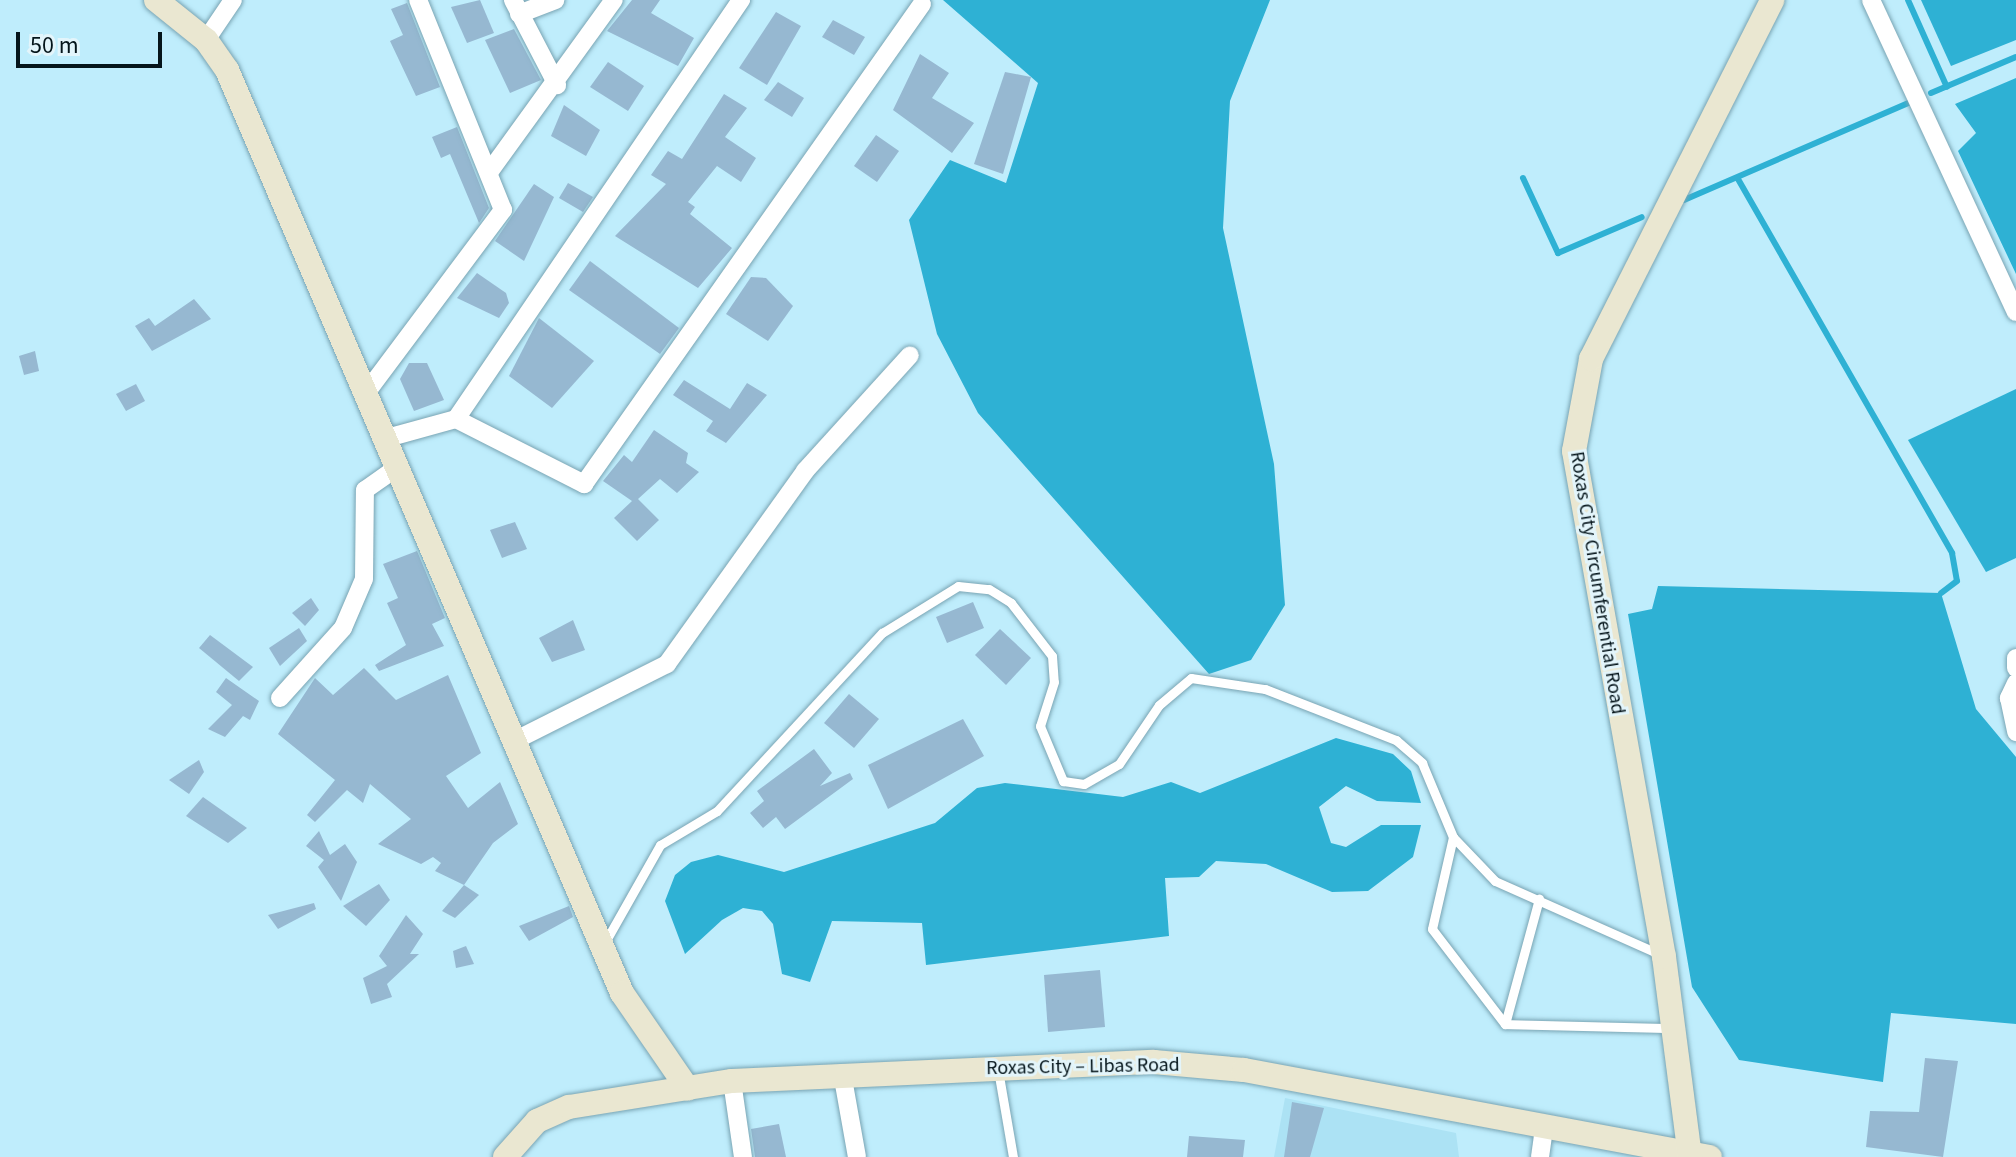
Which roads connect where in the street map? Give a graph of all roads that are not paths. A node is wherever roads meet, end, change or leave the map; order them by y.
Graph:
1 (156, 0) edge
2 (233, 0) edge
3 (418, 0) edge
4 (555, 0) edge
5 (614, 0) edge
6 (741, 0) edge
7 (1772, 0) edge
8 (1871, 0) edge
9 (922, 4) dead end
10 (516, 7) edge
11 (206, 40) junction
12 (557, 85) junction
13 (490, 171) junction
14 (2016, 312) edge
15 (910, 355) dead end
16 (366, 393) junction
17 (456, 419) junction
18 (387, 438) junction
19 (396, 468) junction
20 (2016, 658) edge
21 (2016, 668) edge
22 (2016, 683) edge
23 (280, 698) dead end
24 (2016, 732) edge
25 (516, 740) junction
26 (1453, 837) junction
27 (1539, 899) junction
28 (602, 947) junction
29 (1664, 957) junction
30 (1505, 1024) junction
31 (1671, 1028) junction
32 (998, 1068) junction
33 (842, 1073) junction
34 (732, 1081) junction
35 (688, 1089) junction
36 (1544, 1130) junction
37 (1696, 1156) edge
38 (505, 1157) edge
39 (743, 1157) edge
40 (857, 1157) edge
41 (1013, 1157) edge
42 (1540, 1157) edge

1 - 11 street
2 - 11 street
3 - 13 street
4 - 10 street
5 - 12 street
6 - 17 street
7 - 29 street, Roxas City Circumferential Road
8 - 14 street
9 - 17 street
10 - 12 street
11 - 16 street
12 - 13 street
13 - 16 street
15 - 25 street
16 - 18 street
17 - 18 street
18 - 19 street
19 - 23 street
19 - 25 street
20 - 21 street
22 - 24 street
25 - 28 street
26 - 27 lane
26 - 28 lane
26 - 30 lane
27 - 29 lane
27 - 30 lane
28 - 35 street
29 - 31 street, Roxas City Circumferential Road
30 - 31 lane
31 - 37 street, Roxas City Circumferential Road
32 - 33 street, Roxas City – Libas Road
32 - 36 street, Roxas City – Libas Road
32 - 41 lane
33 - 34 street, Roxas City – Libas Road
33 - 40 street
34 - 35 street, Roxas City – Libas Road
34 - 39 street
35 - 38 street, Roxas City – Libas Road
36 - 37 street, Roxas City – Libas Road
36 - 42 street

